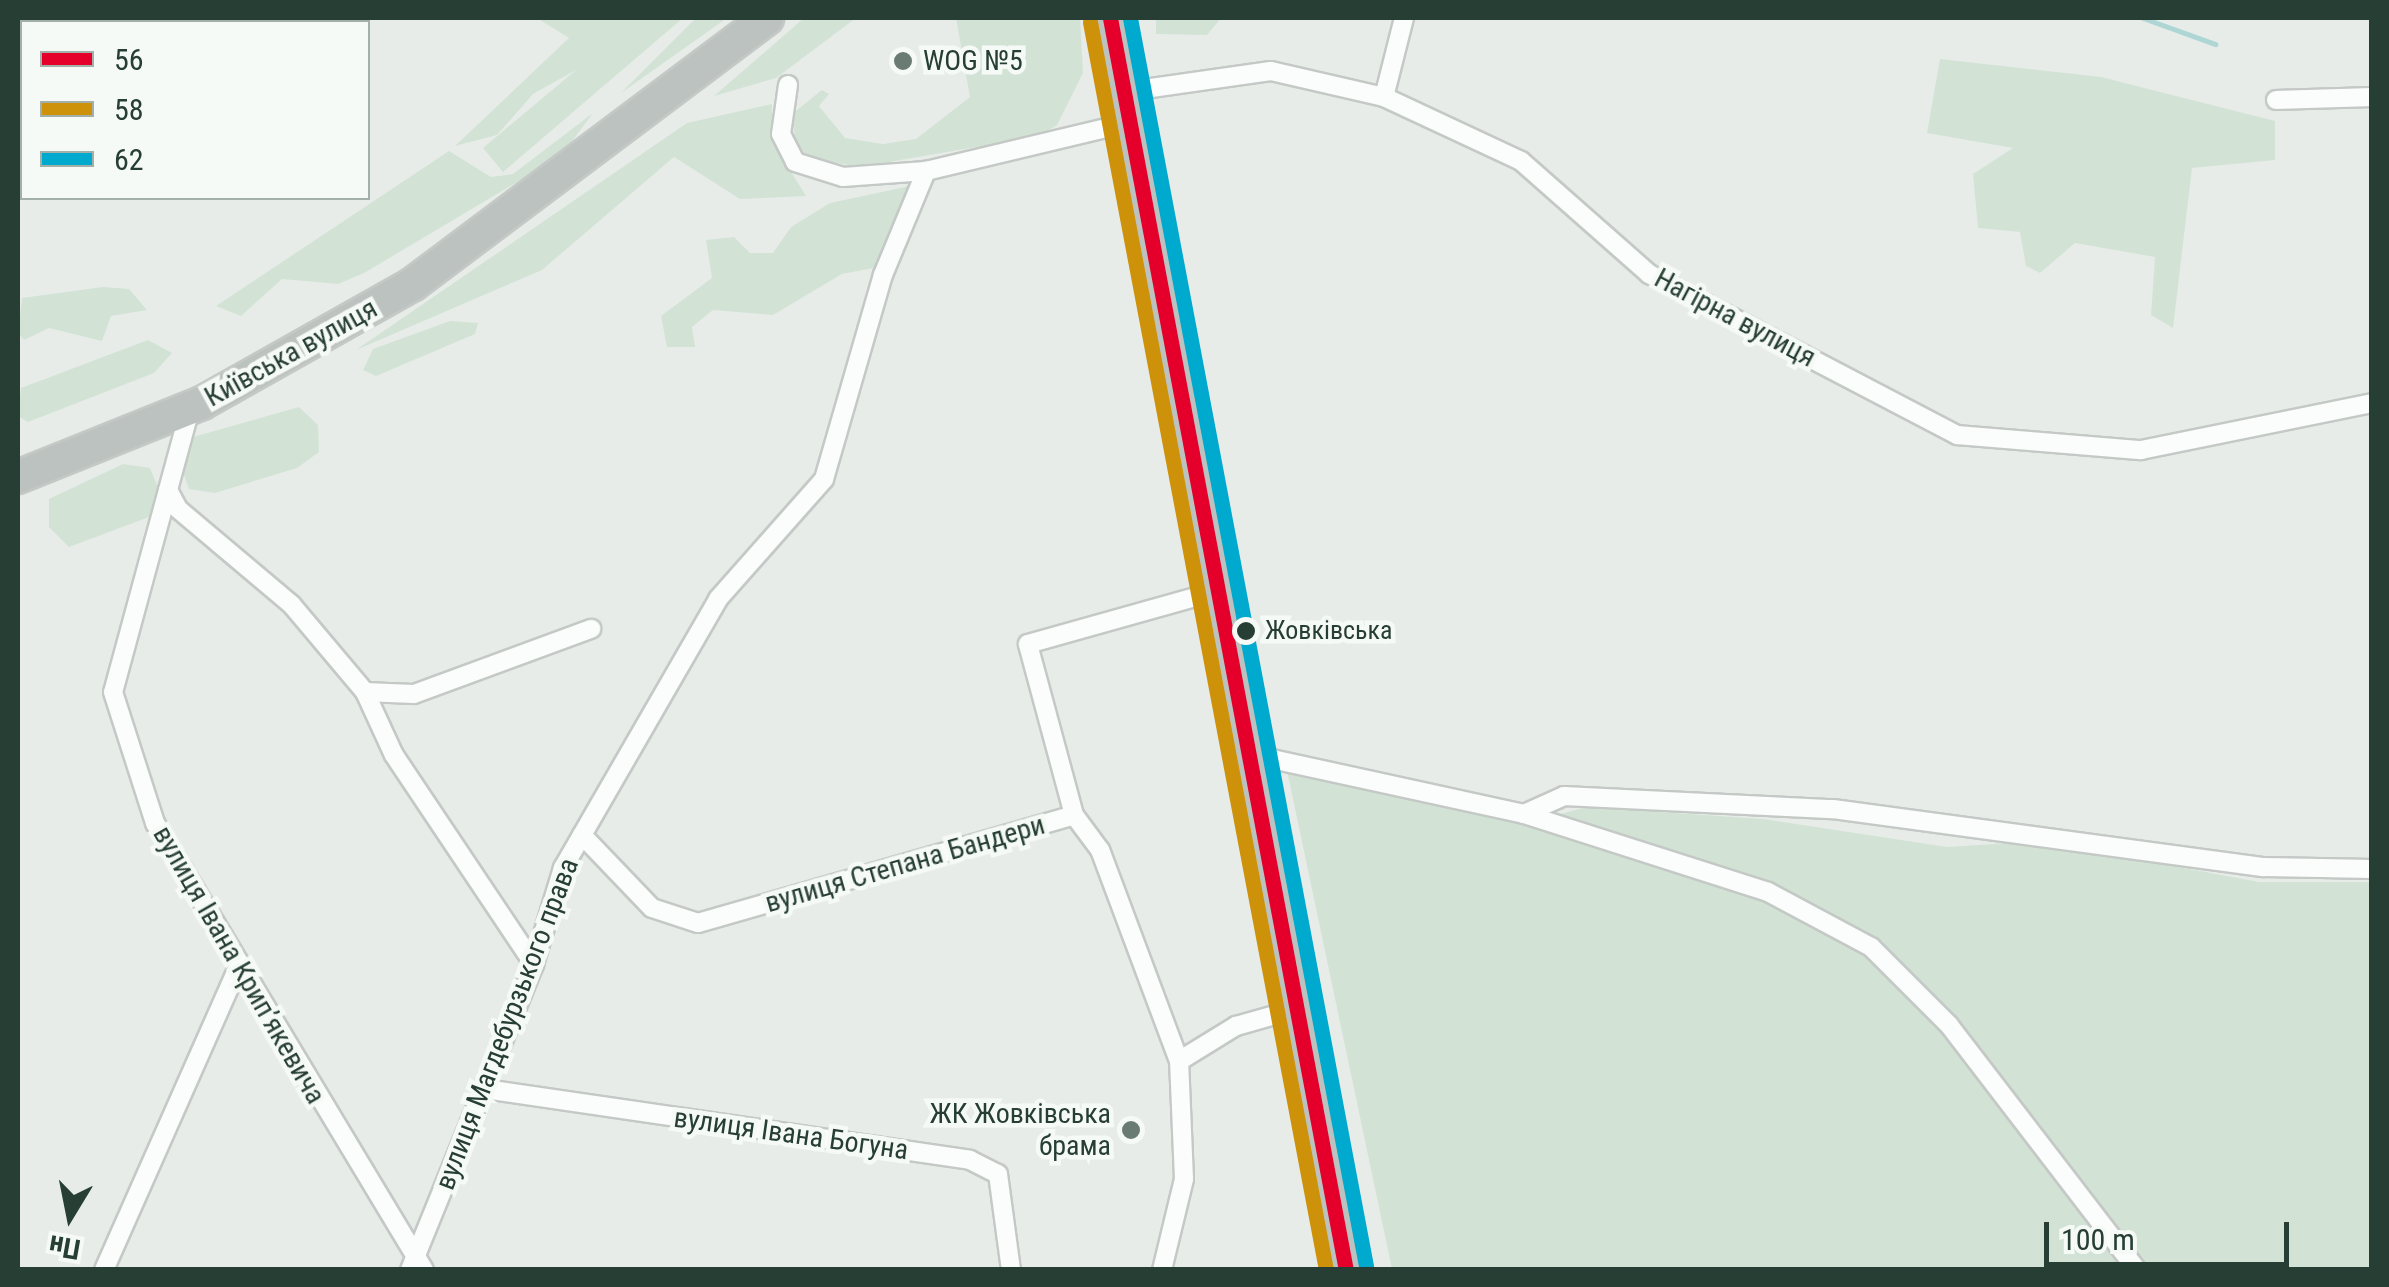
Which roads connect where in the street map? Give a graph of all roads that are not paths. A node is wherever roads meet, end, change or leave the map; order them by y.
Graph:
1 (767, 18) edge
2 (1110, 18) edge
3 (1133, 18) edge
4 (1404, 18) edge
5 (788, 84) dead end
6 (1384, 97) junction
7 (2372, 97) edge
8 (2276, 100) dead end
9 (1134, 106) junction
10 (926, 171) junction
11 (2372, 403) edge
12 (190, 409) junction
13 (18, 477) edge
14 (168, 490) junction
15 (1216, 591) junction
16 (591, 629) dead end
17 (365, 692) junction
18 (1248, 754) junction
19 (1524, 814) junction
20 (1074, 815) junction
21 (582, 835) junction
22 (2372, 869) edge
23 (534, 964) junction
24 (237, 970) junction
25 (1296, 1009) junction
26 (1179, 1061) junction
27 (485, 1090) junction
28 (416, 1266) edge
29 (104, 1270) edge
30 (1011, 1270) edge
31 (1162, 1270) edge
32 (1346, 1270) edge
33 (2137, 1270) edge

1 - 12 highway, Київська вулиця
2 - 9 highway
3 - 9 highway
4 - 6 street
5 - 10 street, Нагірна вулиця
6 - 9 street, Нагірна вулиця
6 - 11 street, Нагірна вулиця
7 - 8 street
9 - 10 street, Нагірна вулиця
9 - 15 highway
10 - 21 street, вулиця Магдебурзького права
12 - 13 highway, Київська вулиця
12 - 14 street, вулиця Івана Крипʼякевича
14 - 17 street
14 - 24 street, вулиця Івана Крипʼякевича
15 - 18 highway
15 - 20 street, вулиця Степана Бандери
16 - 17 street
17 - 23 street
18 - 19 street
18 - 25 highway
19 - 22 street
19 - 33 street
20 - 21 street, вулиця Степана Бандери
20 - 26 street
21 - 23 street, вулиця Магдебурзького права
23 - 27 street, вулиця Магдебурзького права
24 - 28 street, вулиця Івана Крипʼякевича
24 - 29 street
25 - 26 street
25 - 32 highway
26 - 31 street
27 - 28 street, вулиця Магдебурзького права
27 - 30 street, вулиця Івана Богуна

